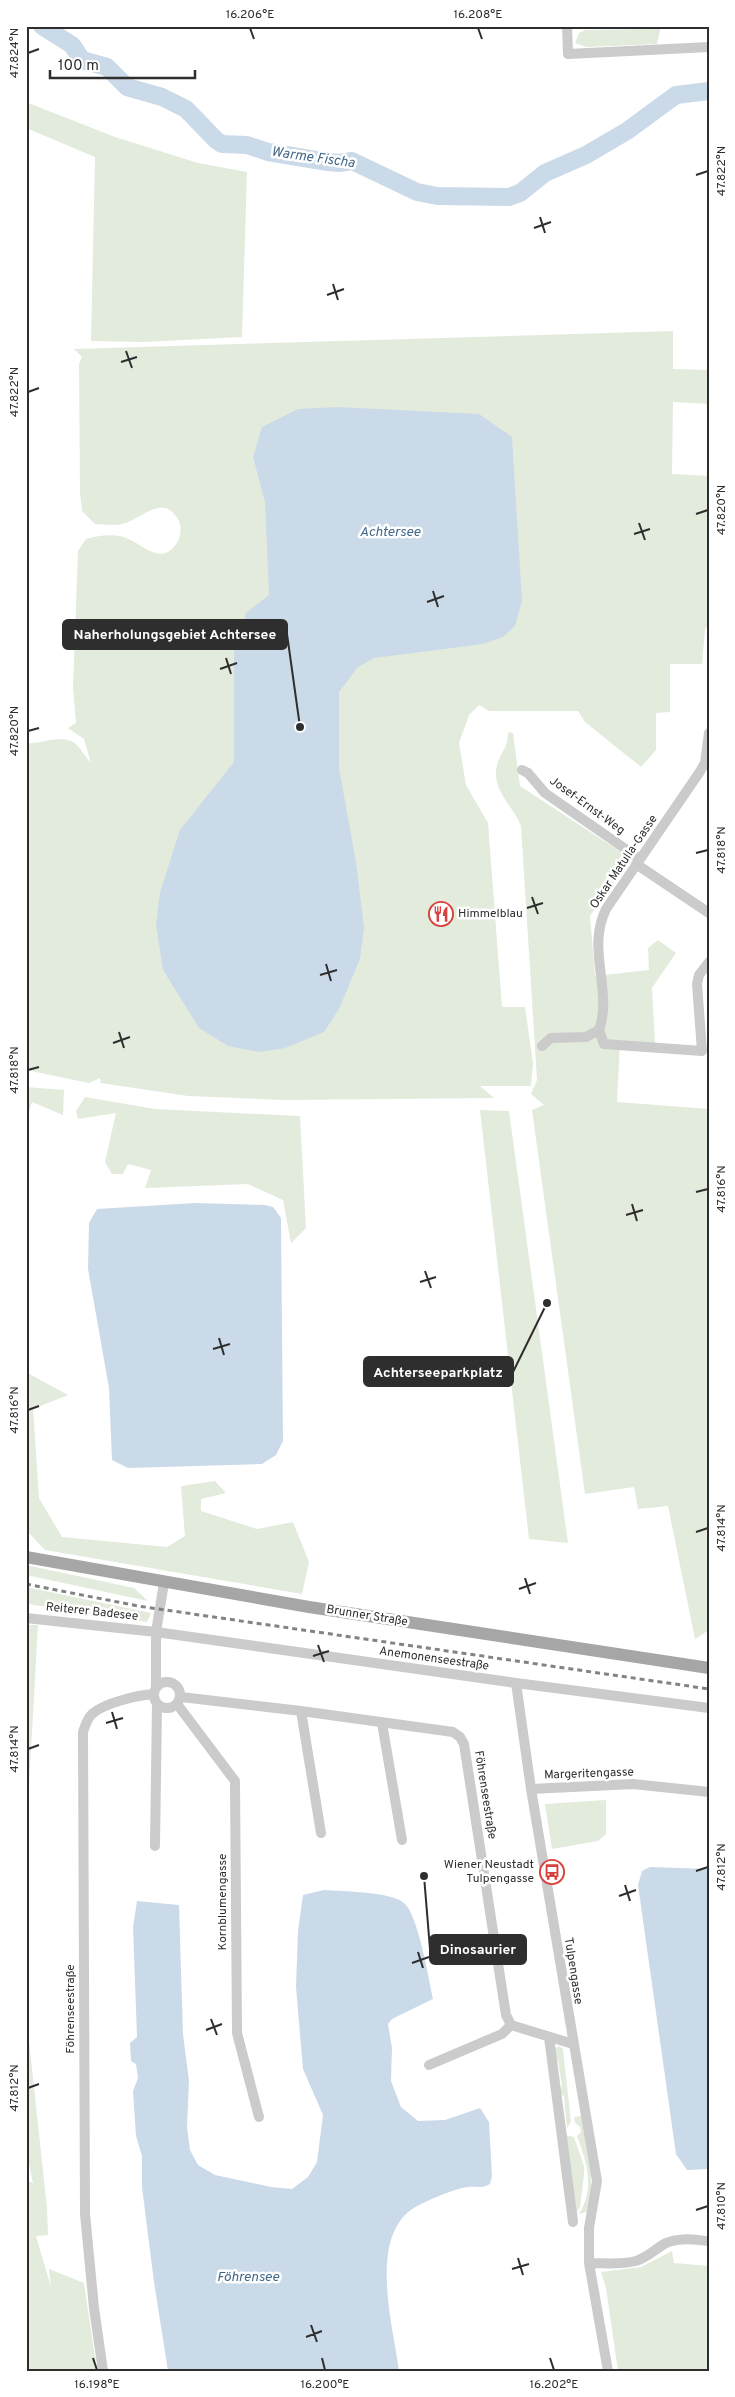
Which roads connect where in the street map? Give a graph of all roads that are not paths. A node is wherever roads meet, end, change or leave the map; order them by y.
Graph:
1 (567, 26) edge
2 (709, 47) edge
3 (709, 733) edge
4 (522, 770) dead end
5 (699, 773) junction
6 (709, 780) edge
7 (638, 862) junction
8 (709, 913) edge
9 (709, 962) edge
10 (599, 1030) junction
11 (542, 1046) dead end
12 (26, 1558) edge
13 (164, 1583) junction
14 (26, 1618) edge
15 (156, 1632) junction
16 (156, 1658) junction
17 (709, 1668) edge
18 (173, 1683) junction
19 (516, 1683) junction
20 (155, 1696) junction
21 (179, 1700) junction
22 (709, 1708) edge
23 (301, 1711) junction
24 (382, 1723) junction
25 (530, 1789) junction
26 (709, 1792) edge
27 (321, 1833) dead end
28 (402, 1840) dead end
29 (155, 1846) dead end
30 (511, 2025) junction
31 (548, 2037) junction
32 (573, 2044) junction
33 (429, 2066) dead end
34 (259, 2116) dead end
35 (573, 2222) dead end
36 (709, 2240) edge
37 (589, 2262) junction
38 (103, 2371) edge
39 (608, 2371) edge

1 - 2 street
3 - 5 street, Oskar Matulla-Gasse
4 - 7 street, Josef-Ernst-Weg
5 - 6 street
5 - 7 street, Oskar Matulla-Gasse
7 - 8 street, Josef-Ernst-Weg
7 - 10 street, Oskar Matulla-Gasse
9 - 10 street, Oskar Matulla-Gasse
10 - 11 street
12 - 13 main road, Brunner Straße
13 - 15 street
13 - 17 main road, Brunner Straße
14 - 15 street, Reiterer Badesee
15 - 16 street
15 - 19 street, Anemonenseestraße
16 - 18 street
16 - 20 street
18 - 20 street
18 - 21 street
19 - 22 street, Anemonenseestraße
19 - 25 street, Tulpengasse
20 - 21 street
20 - 29 street
20 - 38 street, Föhrenseestraße
21 - 23 street, Föhrenseestraße
21 - 34 street, Kornblumengasse
23 - 24 street, Föhrenseestraße
23 - 27 street
24 - 28 street
24 - 30 street, Föhrenseestraße
25 - 26 street, Margeritengasse
25 - 32 street, Tulpengasse
30 - 31 street
30 - 33 street
31 - 32 street
31 - 35 street
32 - 37 street, Tulpengasse
36 - 37 street
37 - 39 street, Tulpengasse

